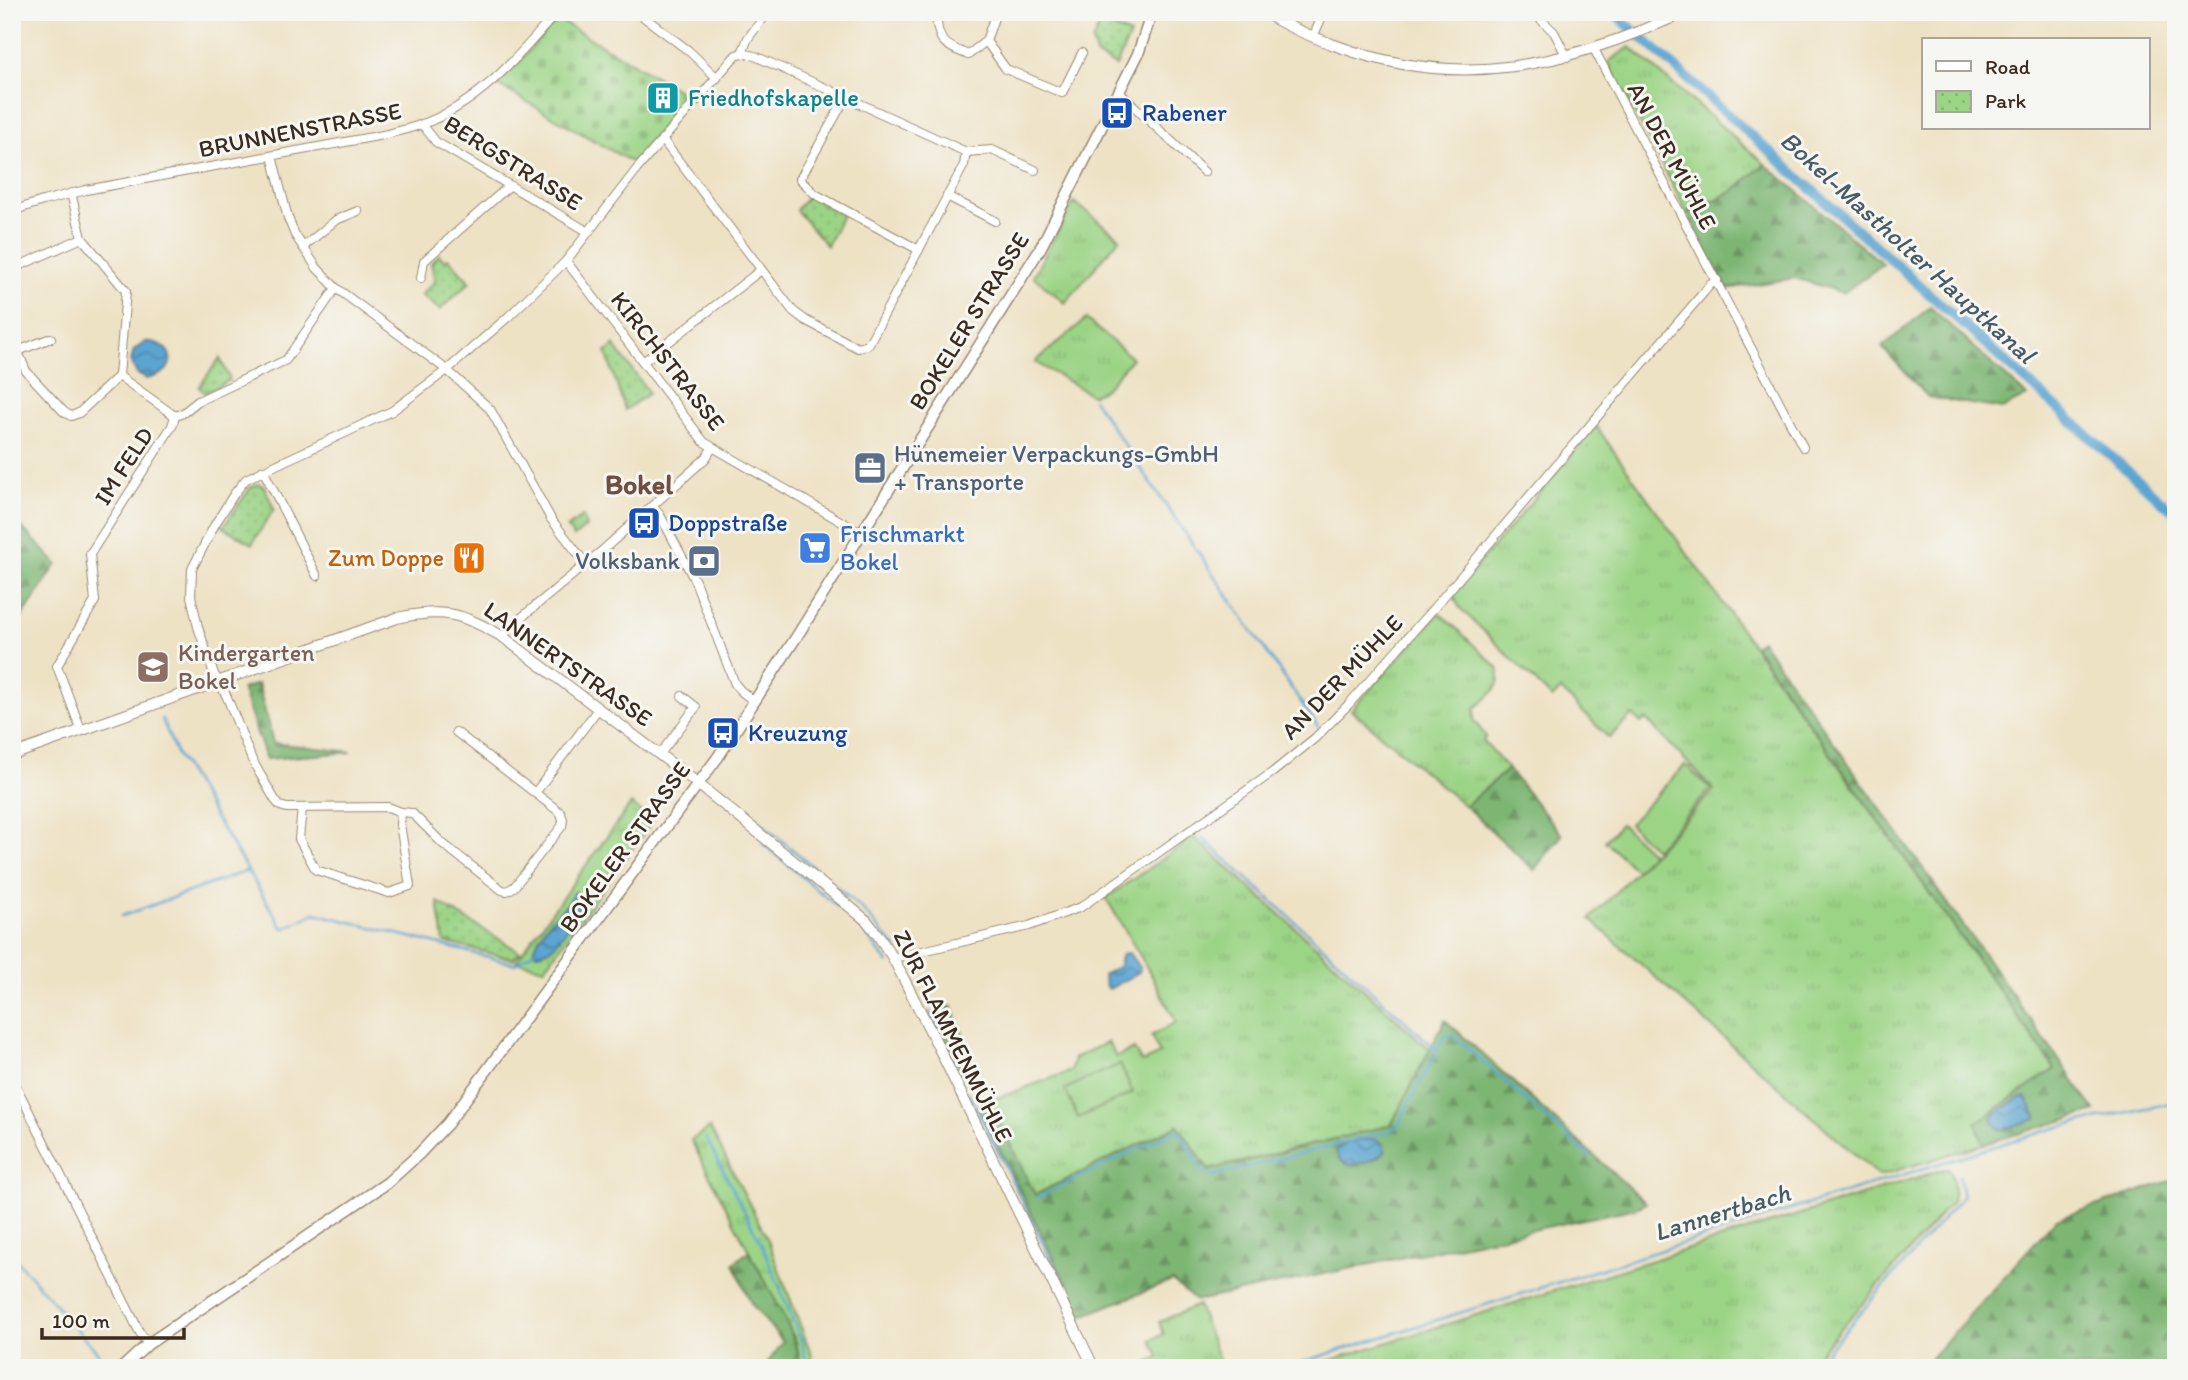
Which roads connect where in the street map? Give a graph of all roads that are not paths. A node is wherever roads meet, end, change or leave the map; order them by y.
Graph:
1 (557, 12) edge
2 (637, 12) edge
3 (768, 12) edge
4 (996, 12) edge
5 (1152, 12) edge
6 (1265, 12) edge
7 (1325, 12) edge
8 (1533, 12) edge
9 (1685, 12) edge
10 (936, 14) dead end
11 (1313, 37) junction
12 (986, 41) junction
13 (1594, 49) junction
14 (742, 53) junction
15 (1082, 53) dead end
16 (1567, 57) junction
17 (717, 78) junction
18 (1119, 92) junction
19 (846, 97) junction
20 (422, 124) junction
21 (662, 139) junction
22 (966, 152) junction
23 (272, 156) junction
24 (1035, 170) dead end
25 (1203, 172) dead end
26 (509, 186) junction
27 (71, 193) junction
28 (947, 196) junction
29 (12, 211) edge
30 (358, 211) dead end
31 (995, 221) dead end
32 (587, 231) junction
33 (82, 237) junction
34 (303, 247) junction
35 (919, 250) junction
36 (566, 261) junction
37 (12, 269) edge
38 (761, 270) junction
39 (421, 278) dead end
40 (1717, 280) junction
41 (336, 288) junction
42 (12, 337) edge
43 (51, 338) dead end
44 (18, 351) junction
45 (643, 362) junction
46 (447, 370) junction
47 (119, 376) junction
48 (175, 416) junction
49 (1804, 447) dead end
50 (712, 448) junction
51 (263, 470) junction
52 (652, 506) junction
53 (861, 533) junction
54 (586, 564) junction
55 (317, 576) dead end
56 (503, 638) junction
57 (220, 683) junction
58 (682, 696) dead end
59 (755, 702) junction
60 (597, 709) junction
61 (81, 730) junction
62 (456, 732) dead end
63 (660, 754) junction
64 (12, 755) edge
65 (699, 784) junction
66 (535, 793) junction
67 (302, 807) junction
68 (401, 812) junction
69 (893, 958) junction
70 (12, 1078) edge
71 (148, 1345) junction
72 (122, 1368) edge
73 (1094, 1368) edge

1 - 20 street, BRUNNENSTRASSE
2 - 17 street
3 - 14 street
4 - 12 street
5 - 18 main road, BOKELER STRASSE
6 - 11 street
7 - 11 street
8 - 16 street
9 - 13 street
10 - 12 street
11 - 16 street
12 - 15 street
13 - 16 street
13 - 40 street, AN DER MÜHLE
14 - 17 street
14 - 19 street
17 - 21 street
18 - 25 street
18 - 53 main road, BOKELER STRASSE
19 - 22 street
19 - 35 street
20 - 23 street, BRUNNENSTRASSE
20 - 26 street, BERGSTRASSE
21 - 32 street
21 - 38 street
22 - 24 street
22 - 28 street
23 - 27 street, BRUNNENSTRASSE
23 - 34 street
26 - 32 street, BERGSTRASSE
26 - 39 street
27 - 29 street, BRUNNENSTRASSE
27 - 33 street
28 - 31 street
28 - 35 street
30 - 34 street
32 - 36 street
33 - 37 street
33 - 47 street
34 - 41 street
35 - 38 street
36 - 45 street, KIRCHSTRASSE
36 - 46 street
38 - 45 street
40 - 49 street, AN DER MÜHLE
40 - 69 street, AN DER MÜHLE
41 - 46 street
41 - 48 street, IM FELD
42 - 44 street
43 - 44 street
44 - 47 street
45 - 50 street, KIRCHSTRASSE
46 - 51 street
46 - 54 street
47 - 48 street
48 - 61 street, IM FELD
50 - 52 street
50 - 53 street, KIRCHSTRASSE
51 - 55 street
51 - 57 street
52 - 54 street
52 - 59 street
53 - 59 main road, BOKELER STRASSE
54 - 56 street
56 - 57 street, LANNERTSTRASSE
56 - 60 street, LANNERTSTRASSE
57 - 61 street, LANNERTSTRASSE
57 - 67 street
58 - 63 street, LANNERTSTRASSE
59 - 65 main road, BOKELER STRASSE
60 - 63 street, LANNERTSTRASSE
60 - 66 street
61 - 64 street, LANNERTSTRASSE
62 - 66 street
63 - 65 street, LANNERTSTRASSE
65 - 69 street, ZUR FLAMMENMÜHLE
65 - 71 main road, BOKELER STRASSE
66 - 68 street
67 - 68 street
67 - 68 street
69 - 73 street, ZUR FLAMMENMÜHLE
70 - 71 street
71 - 72 main road, BOKELER STRASSE

